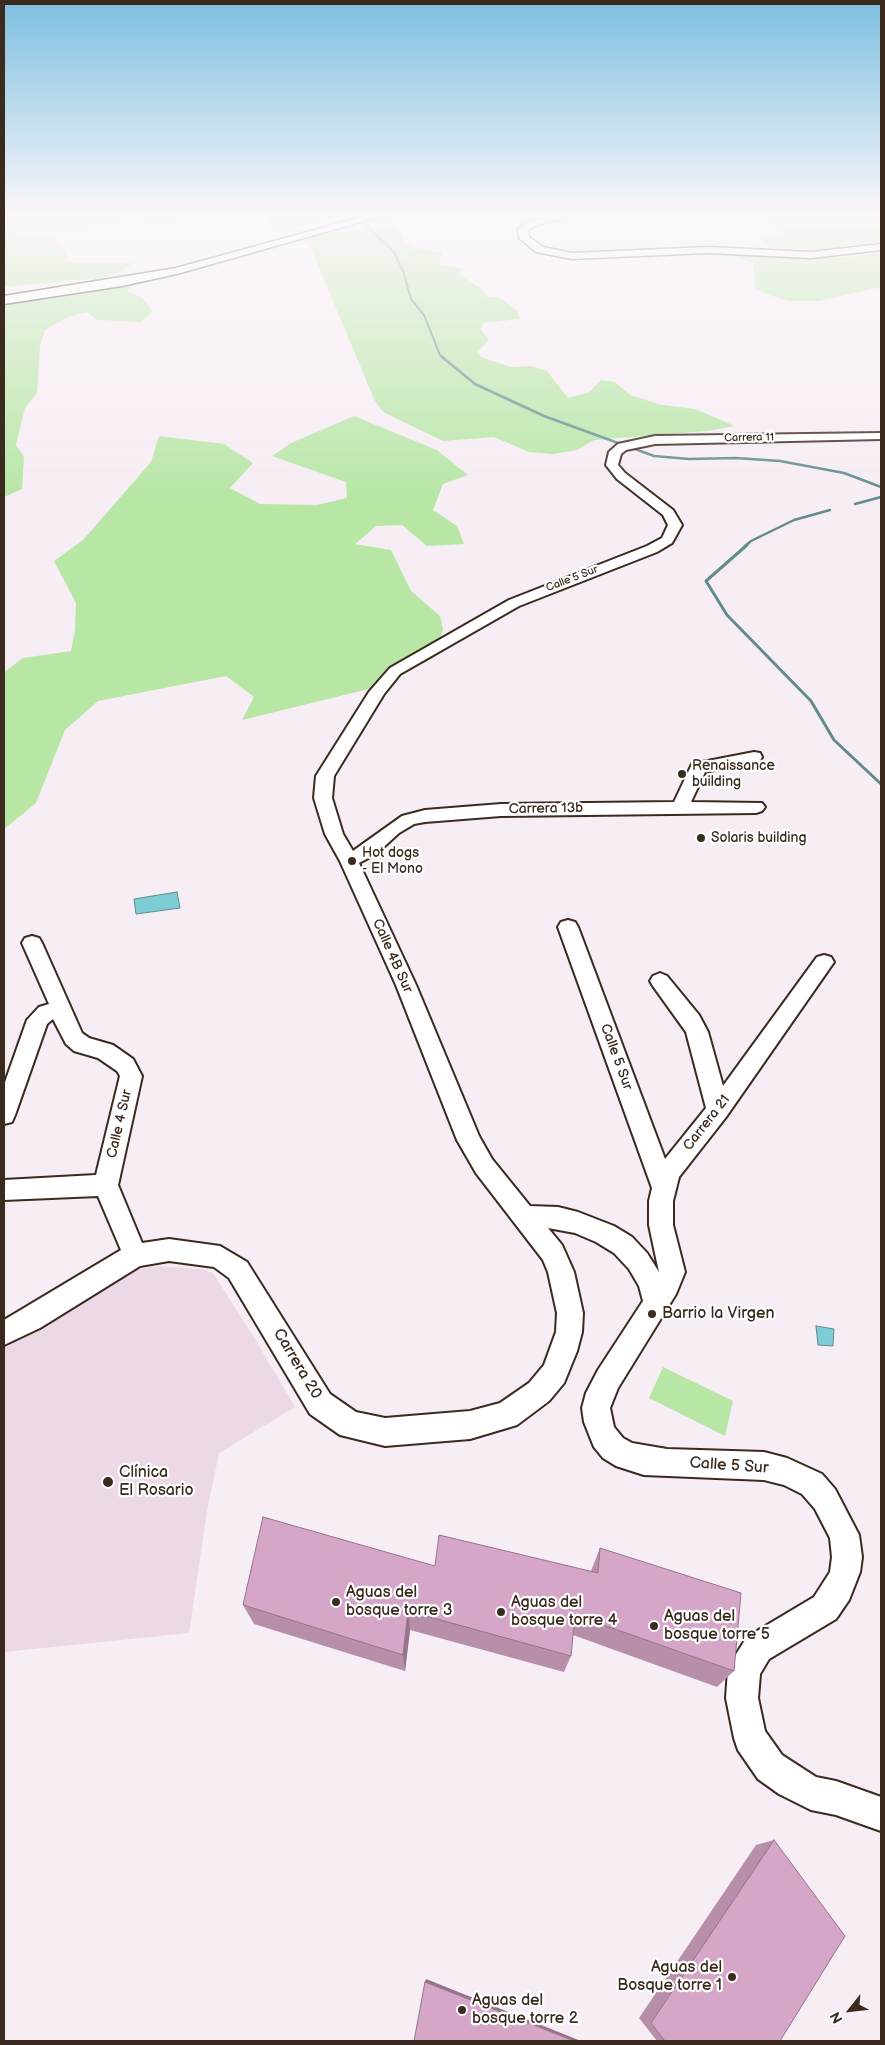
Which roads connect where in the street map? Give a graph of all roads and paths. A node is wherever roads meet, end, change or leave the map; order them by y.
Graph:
1 (881, 436) edge
2 (618, 449) joint
3 (377, 692) joint
4 (754, 756) dead end
5 (756, 807) dead end
6 (680, 808) junction
7 (349, 861) junction
8 (568, 927) dead end
9 (32, 943) dead end
10 (824, 962) dead end
11 (660, 981) dead end
12 (60, 1009) junction
13 (718, 1110) junction
14 (4, 1115) edge
15 (106, 1185) junction
16 (664, 1187) junction
17 (4, 1190) edge
18 (524, 1216) junction
19 (578, 1223) junction
20 (553, 1253) junction
21 (135, 1255) junction
22 (656, 1302) junction
23 (4, 1333) edge
24 (881, 1814) edge

1 - 2 street, Carrera 11
2 - 3 street, Calle 5 Sur
3 - 7 street, Calle 4B Sur
4 - 6 street
5 - 6 street, Carrera 13b
6 - 7 street, Carrera 13b
7 - 18 street, Calle 4B Sur
8 - 16 street, Calle 5 Sur
9 - 12 street, Calle 4 Sur
10 - 13 street, Carrera 21
11 - 13 street
12 - 14 street
12 - 15 street, Calle 4 Sur
13 - 16 street, Carrera 21
15 - 17 street
15 - 21 street
16 - 22 street, Carrera 21
18 - 19 street
18 - 20 street, Calle 4B Sur
19 - 20 street
19 - 22 street
20 - 21 street, Carrera 20
21 - 23 street, Carrera 20
22 - 24 street, Calle 5 Sur

